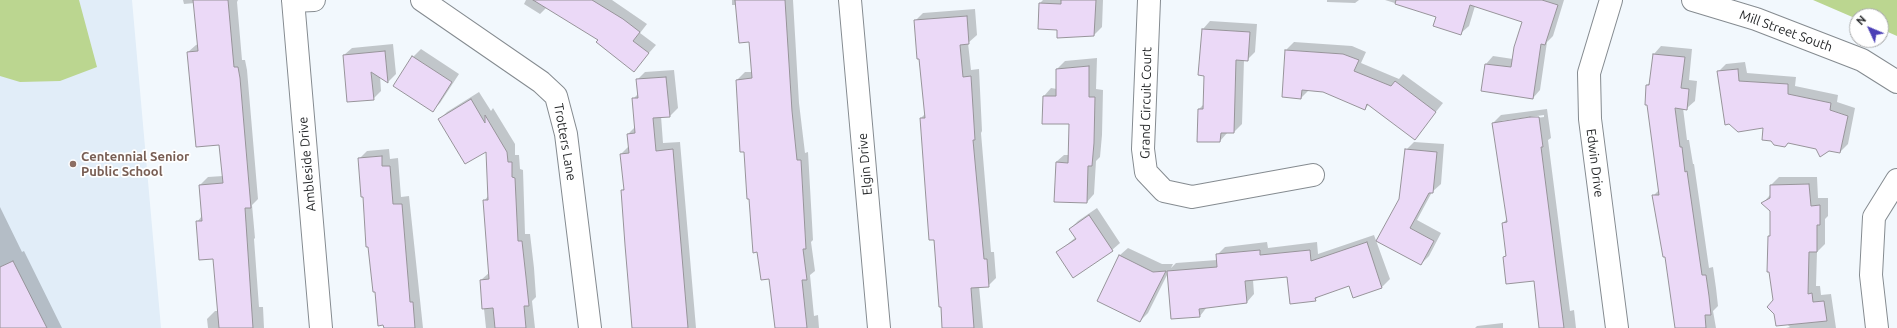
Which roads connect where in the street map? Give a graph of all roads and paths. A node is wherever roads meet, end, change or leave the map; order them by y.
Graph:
1 (300, 0) edge
2 (422, 0) edge
3 (850, 0) edge
4 (1149, 0) edge
5 (1611, 0) edge
6 (1693, 0) edge
7 (1897, 82) edge
8 (1313, 175) dead end
9 (1897, 180) edge
10 (321, 328) edge
11 (590, 328) edge
12 (879, 328) edge
13 (1617, 328) edge
14 (1877, 328) edge

1 - 10 street, Ambleside Drive
2 - 11 street, Trotters Lane
3 - 12 street, Elgin Drive
4 - 8 street, Grand Circuit Court
5 - 13 street, Edwin Drive
6 - 7 street, Mill Street South
9 - 14 street

